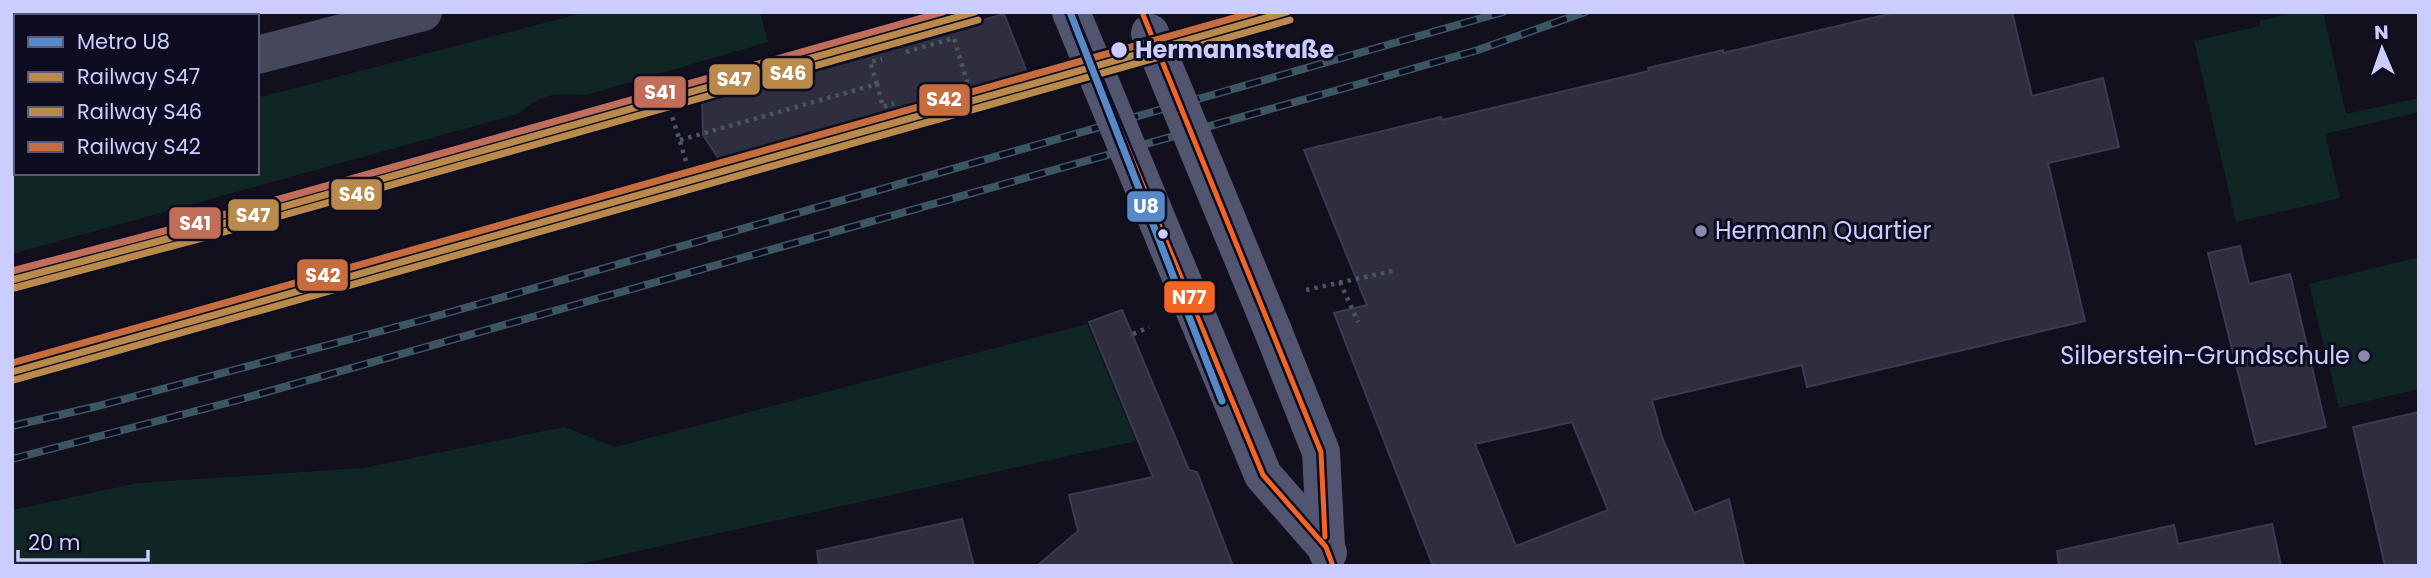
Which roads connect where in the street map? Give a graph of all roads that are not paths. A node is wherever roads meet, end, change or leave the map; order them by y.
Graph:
1 (423, 12) edge
2 (1071, 12) edge
3 (1142, 12) edge
4 (259, 54) edge
5 (1330, 556) edge

1 - 4 street
2 - 5 main road, bridge
3 - 5 main road, bridge

